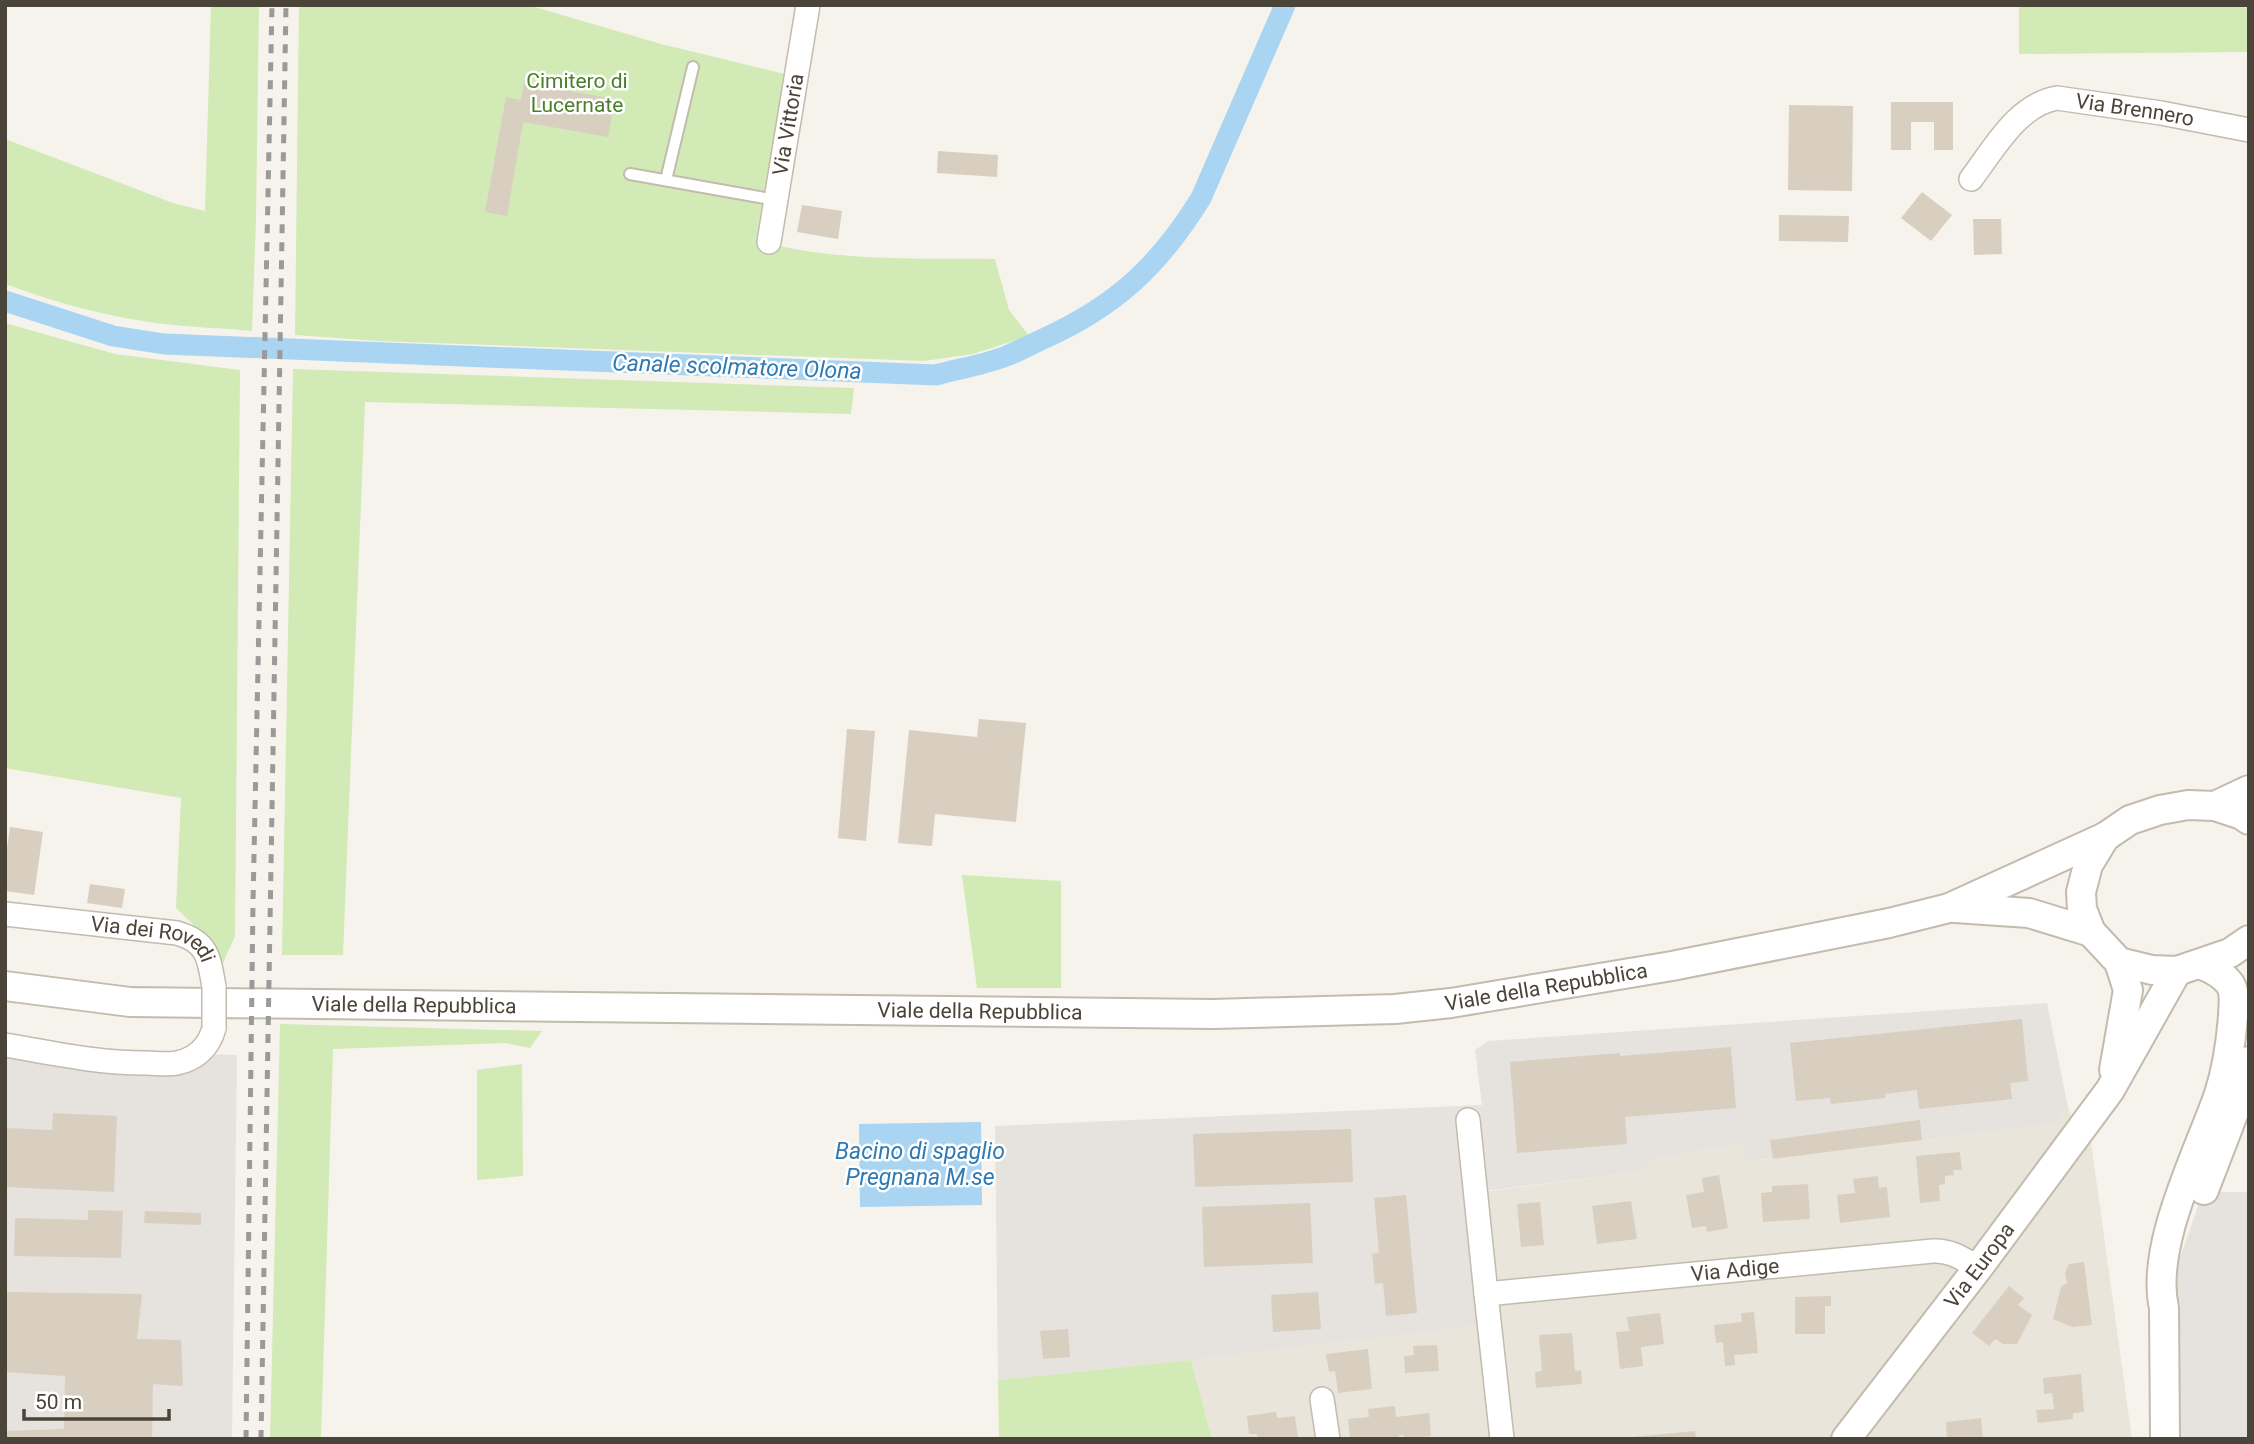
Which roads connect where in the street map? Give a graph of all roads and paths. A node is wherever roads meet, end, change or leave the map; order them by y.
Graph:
1 (808, 5) edge
2 (694, 67) dead end
3 (2249, 130) edge
4 (630, 174) dead end
5 (1971, 179) dead end
6 (666, 180) junction
7 (776, 200) junction
8 (769, 242) dead end
9 (2249, 790) edge
10 (2216, 806) junction
11 (2249, 820) edge
12 (2105, 837) junction
13 (1949, 908) junction
14 (5, 914) edge
15 (2091, 932) junction
16 (2249, 940) edge
17 (2119, 962) junction
18 (2188, 967) junction
19 (5, 986) edge
20 (5, 1045) edge
21 (2249, 1060) edge
22 (2110, 1090) junction
23 (1468, 1120) dead end
24 (1978, 1268) junction
25 (1486, 1294) junction
26 (2164, 1308) junction
27 (1322, 1399) dead end
28 (1328, 1439) edge
29 (1502, 1439) edge
30 (1846, 1439) edge
31 (2165, 1439) edge

1 - 7 street, Via Vittoria
2 - 6 lane
3 - 5 street, Via Brennero
4 - 6 lane
6 - 7 lane
7 - 8 street, Via Vittoria
9 - 10 street
10 - 11 street
10 - 12 street, Viale della Repubblica
12 - 13 street, Viale della Repubblica
12 - 15 street
13 - 15 street, Viale della Repubblica
13 - 19 street, Viale della Repubblica
14 - 20 street, Via dei Rovedi, bridge
15 - 17 street
16 - 18 street
17 - 18 street
17 - 22 street, Via Europa
18 - 22 street, Via Europa
18 - 26 street
21 - 26 street
22 - 24 street, Via Europa
23 - 25 street
24 - 25 street, Via Adige
24 - 30 street, Via Europa
25 - 29 street
26 - 31 street
27 - 28 street

